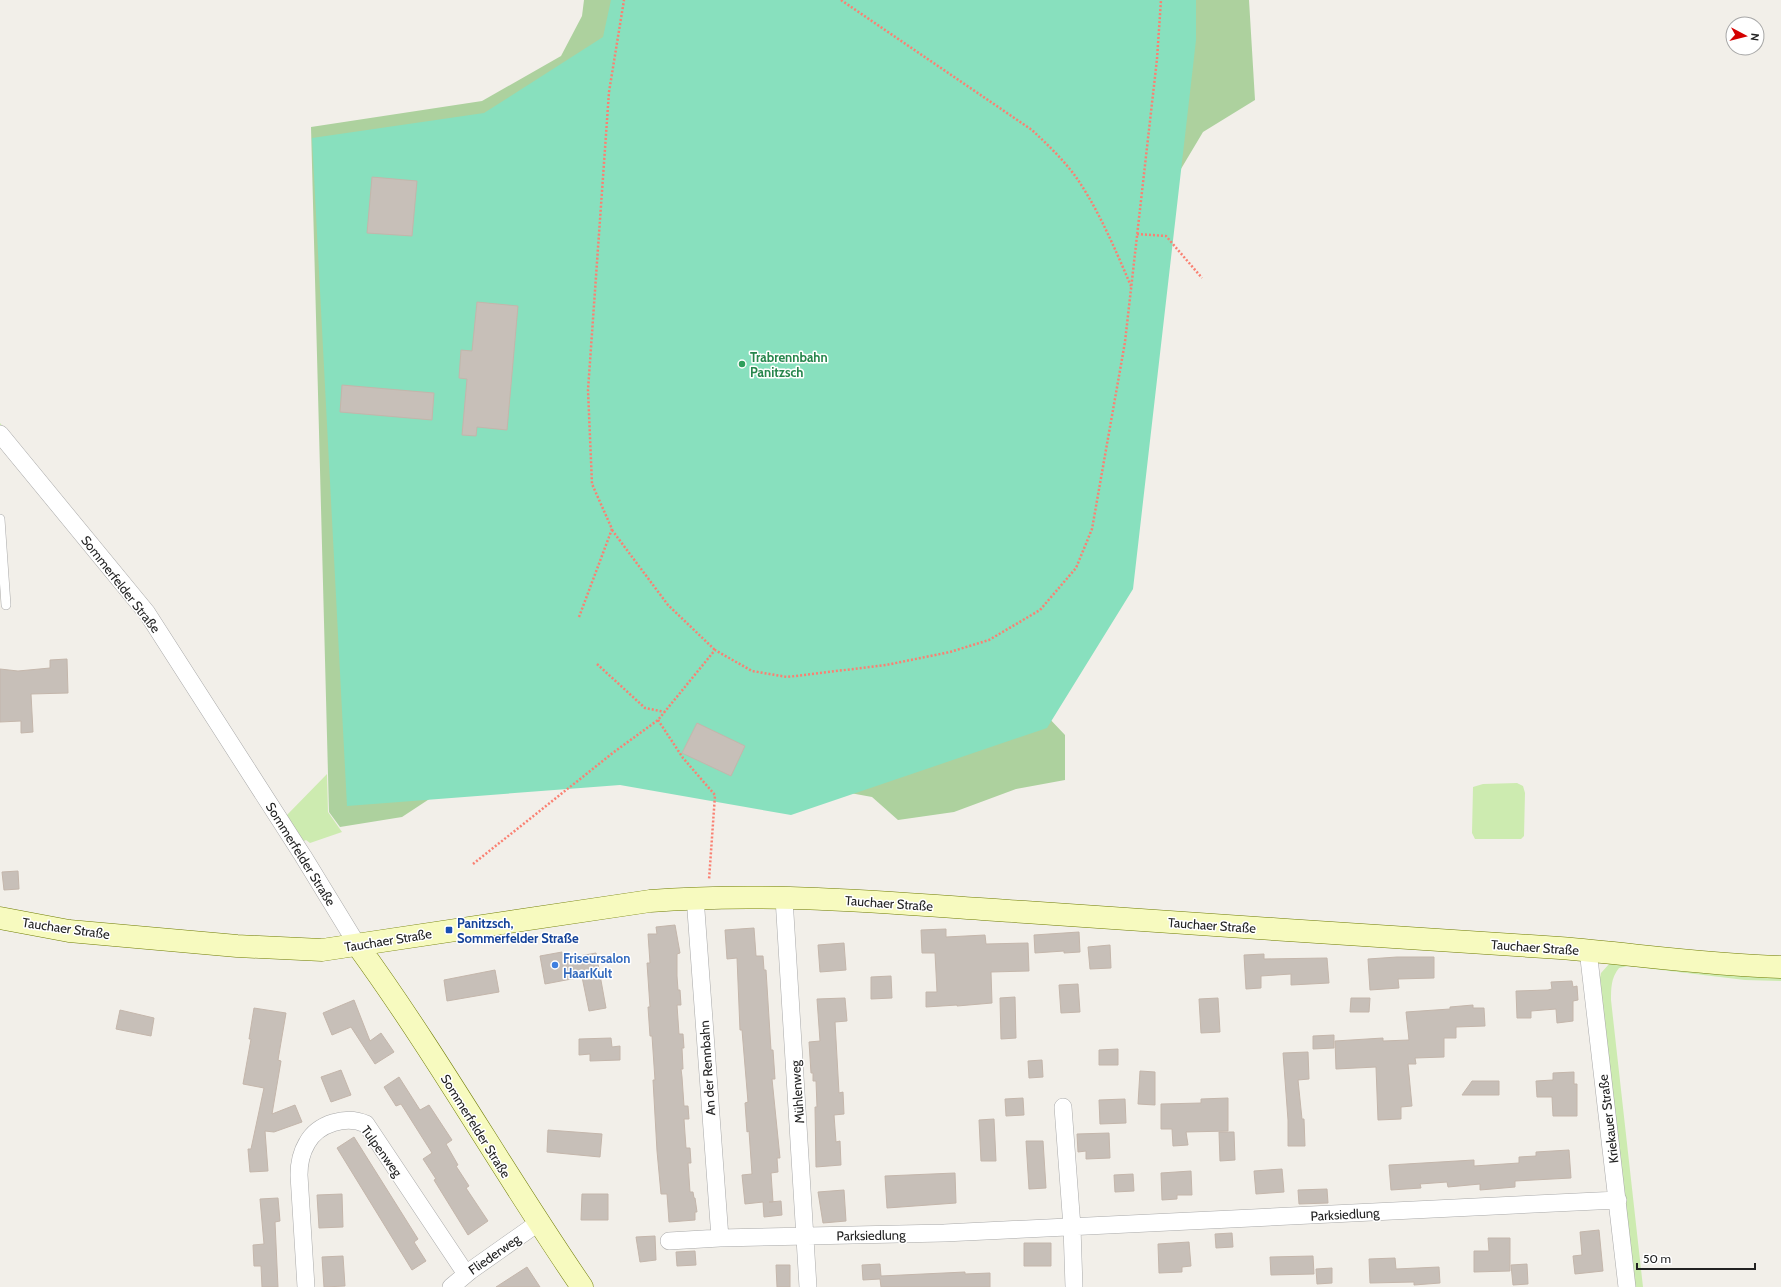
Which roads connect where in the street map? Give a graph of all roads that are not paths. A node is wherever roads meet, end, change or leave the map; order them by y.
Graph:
1 (1, 438) edge
2 (0, 519) edge
3 (6, 605) dead end
4 (703, 897) junction
5 (784, 898) junction
6 (0, 918) edge
7 (358, 946) junction
8 (1588, 950) junction
9 (1781, 967) edge
10 (1064, 1106) dead end
11 (1618, 1200) junction
12 (538, 1223) junction
13 (1072, 1227) junction
14 (806, 1237) junction
15 (720, 1238) junction
16 (669, 1241) dead end
17 (466, 1274) junction
18 (306, 1287) edge
19 (451, 1287) edge
20 (582, 1287) edge
21 (808, 1287) edge
22 (1074, 1287) edge
23 (1627, 1287) edge

1 - 7 street, Sommerfelder Straße
2 - 3 lane
4 - 5 street, Tauchaer Straße
4 - 7 street, Tauchaer Straße
4 - 15 street, An der Rennbahn
5 - 8 street, Tauchaer Straße
5 - 14 street, Mühlenweg
6 - 7 street, Tauchaer Straße
7 - 12 street, Sommerfelder Straße
8 - 9 street, Tauchaer Straße
8 - 11 street, Kriekauer Straße
10 - 13 street
11 - 13 street, Parksiedlung
11 - 23 street, Kriekauer Straße
12 - 17 street, Fliederweg
12 - 20 street, Sommerfelder Straße
13 - 14 street, Parksiedlung
13 - 22 street
14 - 15 street, Parksiedlung
14 - 21 street, Mühlenweg
15 - 16 street, Parksiedlung
17 - 18 street, Tulpenweg
17 - 19 street, Fliederweg

